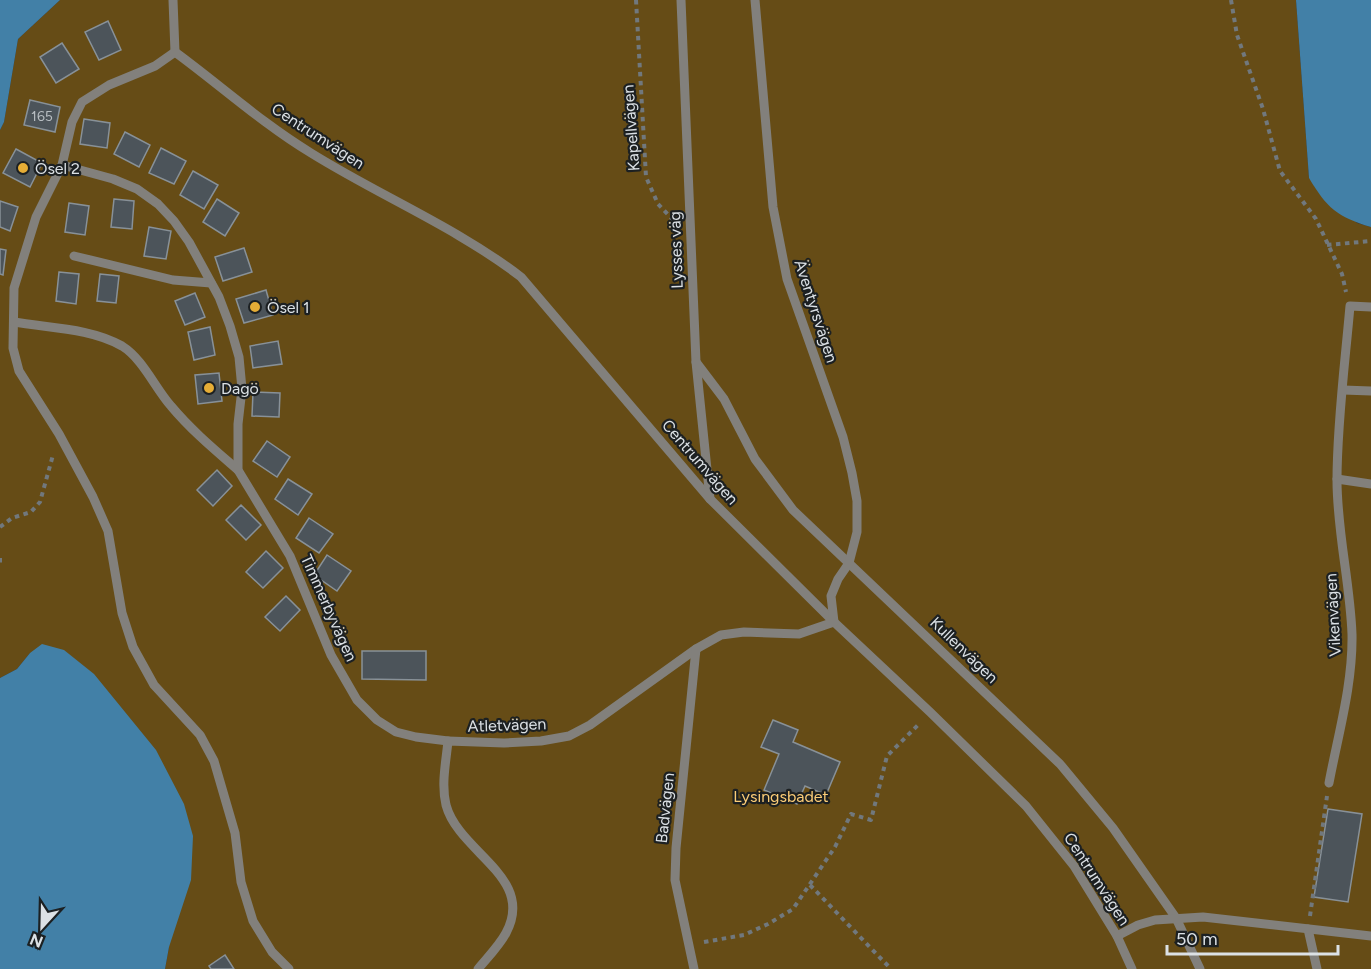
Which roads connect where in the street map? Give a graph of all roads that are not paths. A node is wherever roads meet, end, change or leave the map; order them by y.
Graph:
1 (173, 0) edge
2 (681, 0) edge
3 (755, 0) edge
4 (175, 52) junction
5 (62, 165) junction
6 (74, 256) dead end
7 (211, 283) junction
8 (1371, 306) edge
9 (14, 322) junction
10 (696, 362) junction
11 (1343, 390) junction
12 (1371, 391) edge
13 (238, 470) junction
14 (1337, 479) junction
15 (1371, 484) edge
16 (710, 499) junction
17 (849, 563) junction
18 (834, 622) junction
19 (696, 649) junction
20 (448, 741) junction
21 (1329, 783) road end
22 (1176, 918) junction
23 (1308, 929) junction
24 (1116, 936) junction
25 (1371, 936) edge
26 (289, 969) edge
27 (478, 969) edge
28 (694, 969) edge
29 (1132, 969) edge
30 (1200, 969) edge
31 (1317, 969) edge

1 - 4 lane
2 - 10 lane, Lysses väg
3 - 17 lane, Äventyrsvägen
4 - 5 lane
4 - 16 lane, Centrumvägen
5 - 7 lane
5 - 9 lane
6 - 7 lane
7 - 13 lane
8 - 11 lane, Vikenvägen
9 - 13 lane, Timmerbyvägen
9 - 26 lane
10 - 16 lane, Lysses väg
10 - 17 lane, Kullenvägen
11 - 12 lane
11 - 14 lane, Vikenvägen
13 - 20 lane, Timmerbyvägen
14 - 15 lane
14 - 21 lane, Vikenvägen
16 - 18 lane, Centrumvägen
17 - 18 lane, Äventyrsvägen
17 - 22 lane, Kullenvägen
18 - 19 lane, Atletvägen
18 - 24 lane, Centrumvägen
19 - 20 lane, Atletvägen
19 - 28 lane, Badvägen
20 - 27 lane, Atletvägen
22 - 23 lane
22 - 24 lane
22 - 30 lane, Kullenvägen
23 - 25 lane
23 - 31 lane
24 - 29 lane, Centrumvägen

